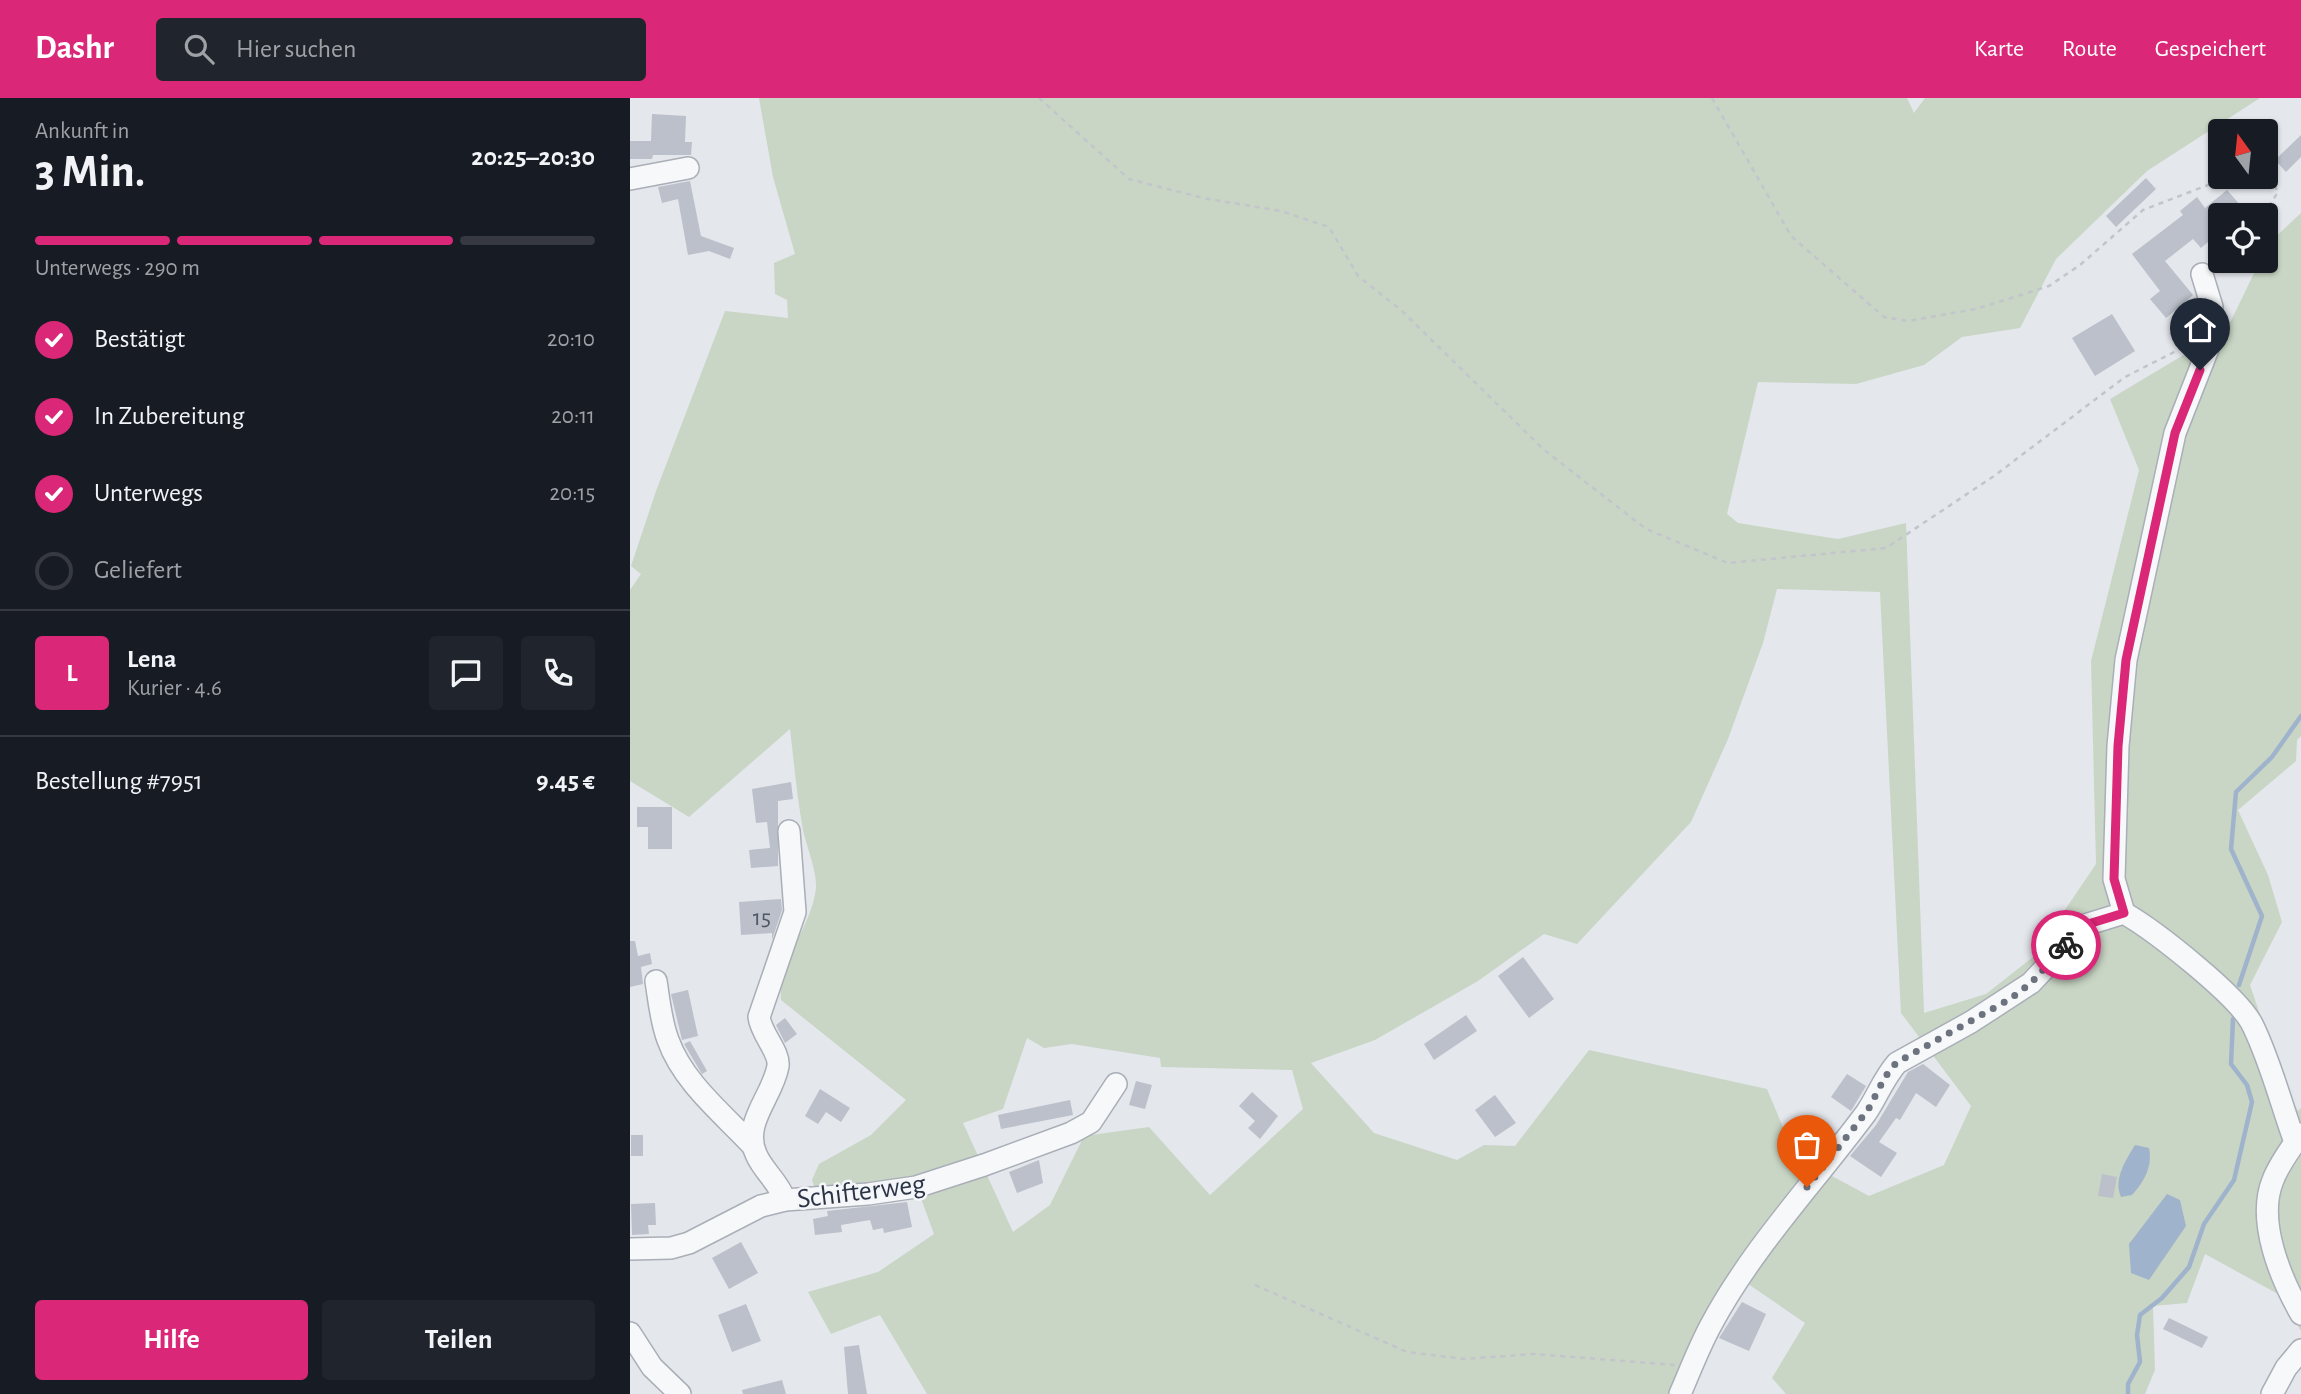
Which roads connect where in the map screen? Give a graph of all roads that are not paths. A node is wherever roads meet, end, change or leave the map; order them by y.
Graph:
1 (688, 169) dead end
2 (630, 179) edge
3 (2202, 274) dead end
4 (789, 831) dead end
5 (2124, 913) junction
6 (656, 981) dead end
7 (1116, 1084) dead end
8 (2298, 1138) edge
9 (752, 1145) junction
10 (785, 1199) junction
11 (630, 1250) edge
12 (2301, 1314) edge
13 (630, 1334) edge
14 (2301, 1350) edge
15 (680, 1394) edge
16 (1680, 1394) edge
17 (2272, 1394) edge

1 - 2 street
3 - 5 street
4 - 9 street
5 - 8 street
5 - 16 street
6 - 9 street
7 - 10 street, Schifterweg
8 - 12 street
9 - 10 street
10 - 11 street, Schifterweg
13 - 15 street
14 - 17 street

